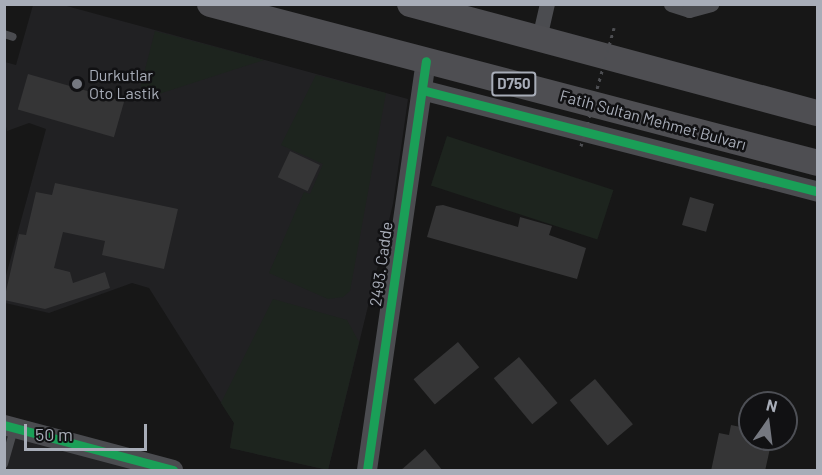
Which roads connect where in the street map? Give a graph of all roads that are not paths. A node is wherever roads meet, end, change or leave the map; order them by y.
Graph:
1 (210, 4) edge
2 (410, 4) edge
3 (547, 4) edge
4 (671, 4) edge
5 (711, 4) edge
6 (539, 38) junction
7 (426, 61) junction
8 (422, 90) junction
9 (818, 113) edge
10 (818, 163) edge
11 (818, 192) edge
12 (9, 426) edge
13 (4, 464) edge
14 (173, 471) edge
15 (367, 471) edge

1 - 7 highway, Fatih Sultan Mehmet Bulvarı / D750
2 - 6 highway
3 - 6 street
4 - 5 street
6 - 9 highway
7 - 8 street, 2493. Cadde
7 - 10 highway, Fatih Sultan Mehmet Bulvarı / D750
8 - 11 street
8 - 15 street, 2493. Cadde
12 - 13 lane
12 - 14 street

